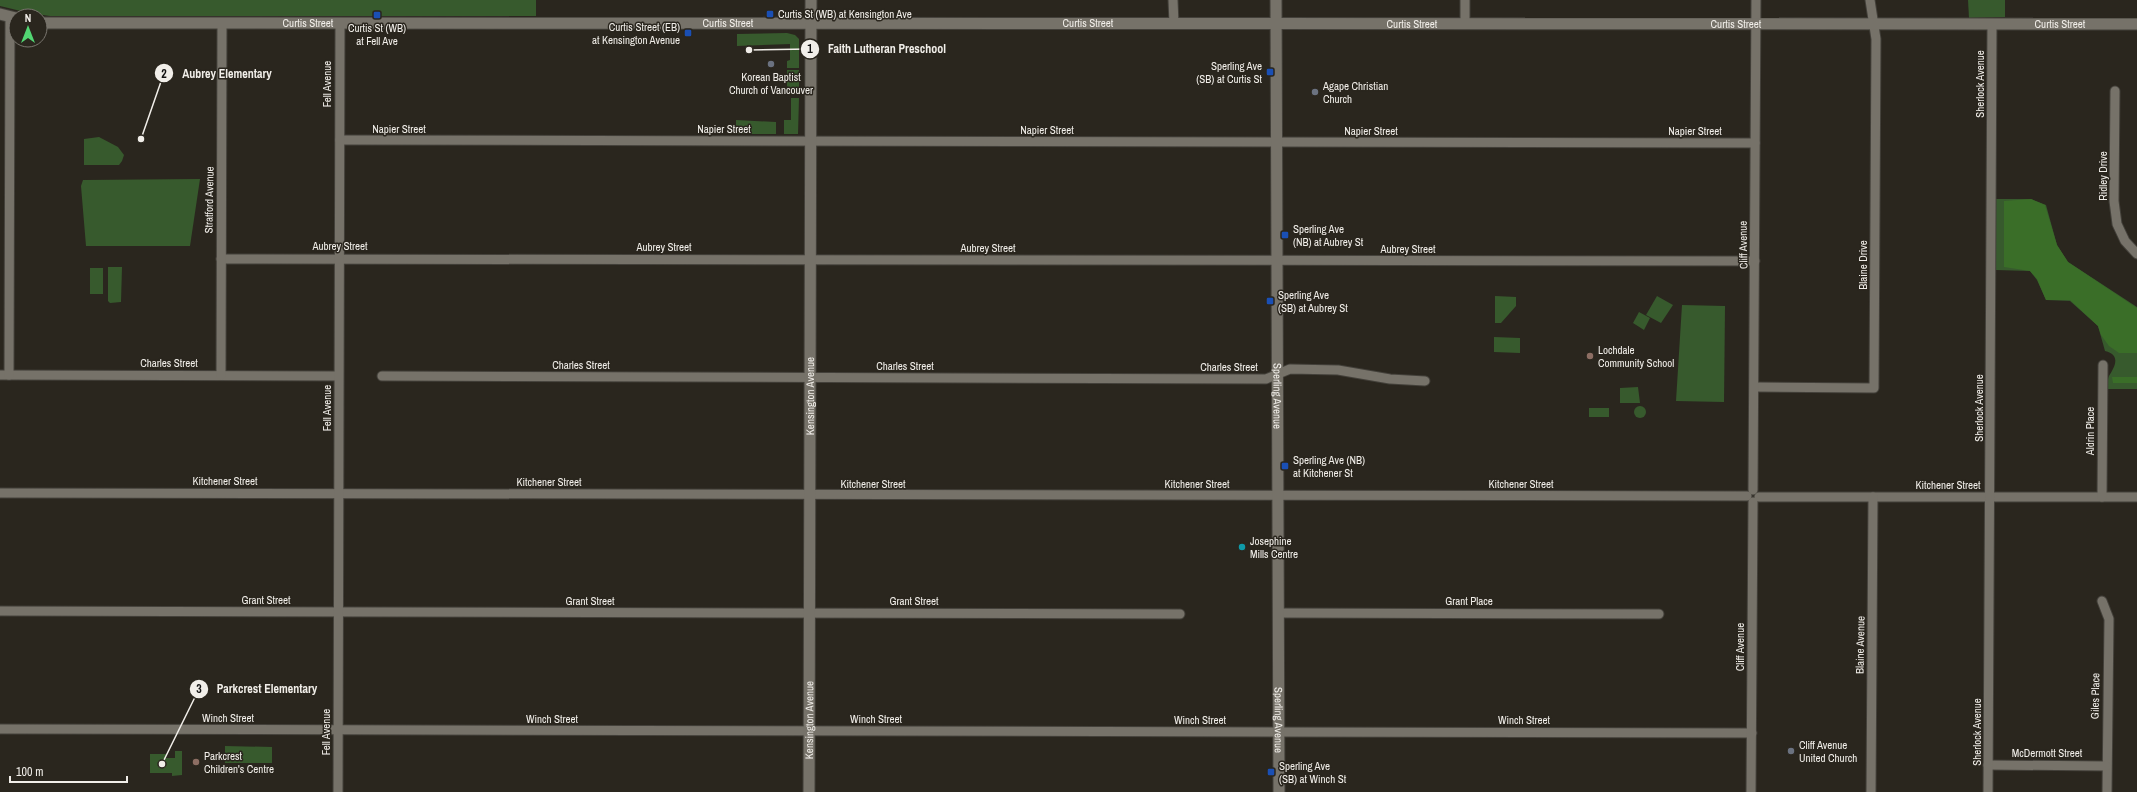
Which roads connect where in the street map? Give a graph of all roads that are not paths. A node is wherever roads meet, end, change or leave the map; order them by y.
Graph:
1 (811, 0) edge
2 (1174, 0) edge
3 (1276, 0) edge
4 (1465, 0) edge
5 (1756, 0) edge
6 (1870, 0) edge
7 (48, 23) edge
8 (222, 24) junction
9 (811, 24) junction
10 (1174, 24) junction
11 (1277, 24) junction
12 (1465, 24) junction
13 (1756, 24) junction
14 (1873, 24) junction
15 (1992, 24) junction
16 (2137, 24) edge
17 (340, 25) junction
18 (9, 48) edge
19 (2115, 91) dead end
20 (340, 140) junction
21 (810, 141) junction
22 (1277, 142) junction
23 (1755, 143) junction
24 (2137, 254) edge
25 (339, 258) junction
26 (221, 259) junction
27 (810, 260) junction
28 (1278, 261) junction
29 (1756, 261) junction
30 (2103, 364) dead end
31 (1278, 374) junction
32 (4, 375) edge
33 (221, 375) junction
34 (338, 376) junction
35 (382, 376) dead end
36 (809, 378) junction
37 (1425, 381) dead end
38 (1755, 387) junction
39 (0, 493) edge
40 (338, 494) junction
41 (810, 495) junction
42 (1278, 495) junction
43 (1753, 496) junction
44 (1873, 497) junction
45 (1990, 497) junction
46 (2102, 497) junction
47 (2137, 497) edge
48 (2102, 601) dead end
49 (0, 611) edge
50 (338, 612) junction
51 (810, 613) junction
52 (1279, 613) junction
53 (1180, 614) dead end
54 (1659, 614) dead end
55 (0, 729) edge
56 (337, 730) junction
57 (810, 731) junction
58 (1279, 732) junction
59 (1752, 733) junction
60 (1988, 765) junction
61 (2106, 766) junction
62 (338, 792) edge
63 (809, 792) edge
64 (1279, 792) edge
65 (1751, 792) edge
66 (1871, 792) edge
67 (1988, 792) edge
68 (2106, 792) edge

1 - 9 street, Kensington Avenue
2 - 10 street
3 - 11 street, Sperling Avenue
4 - 12 street
5 - 13 street, Cliff Avenue
6 - 14 street
7 - 8 street, Curtis Street
8 - 17 street, Curtis Street
8 - 26 street, Stratford Avenue
9 - 10 street, Curtis Street
9 - 17 street, Curtis Street
9 - 21 street, Kensington Avenue
10 - 11 street, Curtis Street
11 - 12 street, Curtis Street
11 - 22 street, Sperling Avenue
12 - 13 street, Curtis Street
13 - 14 street, Curtis Street
13 - 23 street, Cliff Avenue
14 - 15 street, Curtis Street
14 - 38 street, Blaine Drive
15 - 16 street, Curtis Street
15 - 45 street, Sherlock Avenue
17 - 20 street, Fell Avenue
18 - 32 street
19 - 24 street, Ridley Drive
20 - 21 street, Napier Street
20 - 25 street, Fell Avenue
21 - 22 street, Napier Street
21 - 27 street, Kensington Avenue
22 - 23 street, Napier Street
22 - 28 street, Sperling Avenue
23 - 29 street, Cliff Avenue
25 - 26 street, Aubrey Street
25 - 27 street, Aubrey Street
25 - 34 street, Fell Avenue
26 - 33 street, Stratford Avenue
27 - 28 street, Aubrey Street
27 - 36 street, Kensington Avenue
28 - 29 street, Aubrey Street
28 - 31 street, Sperling Avenue
29 - 38 street, Cliff Avenue
30 - 46 street, Aldrin Place
31 - 36 street, Charles Street
31 - 37 street, Charles Street
31 - 42 street, Sperling Avenue
32 - 33 street, Charles Street
33 - 34 street, Charles Street
34 - 40 street, Fell Avenue
35 - 36 street, Charles Street
36 - 41 street, Kensington Avenue
38 - 43 street, Cliff Avenue
39 - 40 street, Kitchener Street
40 - 41 street, Kitchener Street
40 - 50 street, Fell Avenue
41 - 42 street, Kitchener Street
41 - 51 street, Kensington Avenue
42 - 43 street, Kitchener Street
42 - 52 street, Sperling Avenue
43 - 44 street, Kitchener Street
43 - 59 street, Cliff Avenue
44 - 45 street, Kitchener Street
44 - 66 street, Blaine Avenue
45 - 46 street, Kitchener Street
45 - 60 street, Sherlock Avenue
46 - 47 street, Kitchener Street
48 - 61 street, Giles Place
49 - 50 street, Grant Street
50 - 51 street, Grant Street
50 - 56 street, Fell Avenue
51 - 53 street, Grant Street
51 - 57 street, Kensington Avenue
52 - 54 street, Grant Place
52 - 58 street, Sperling Avenue
55 - 56 street, Winch Street
56 - 57 street, Winch Street
56 - 62 street, Fell Avenue
57 - 58 street, Winch Street
57 - 63 street, Kensington Avenue
58 - 59 street, Winch Street
58 - 64 street, Sperling Avenue
59 - 65 street, Cliff Avenue
60 - 61 street, McDermott Street
60 - 67 street, Sherlock Avenue
61 - 68 street, Giles Place

